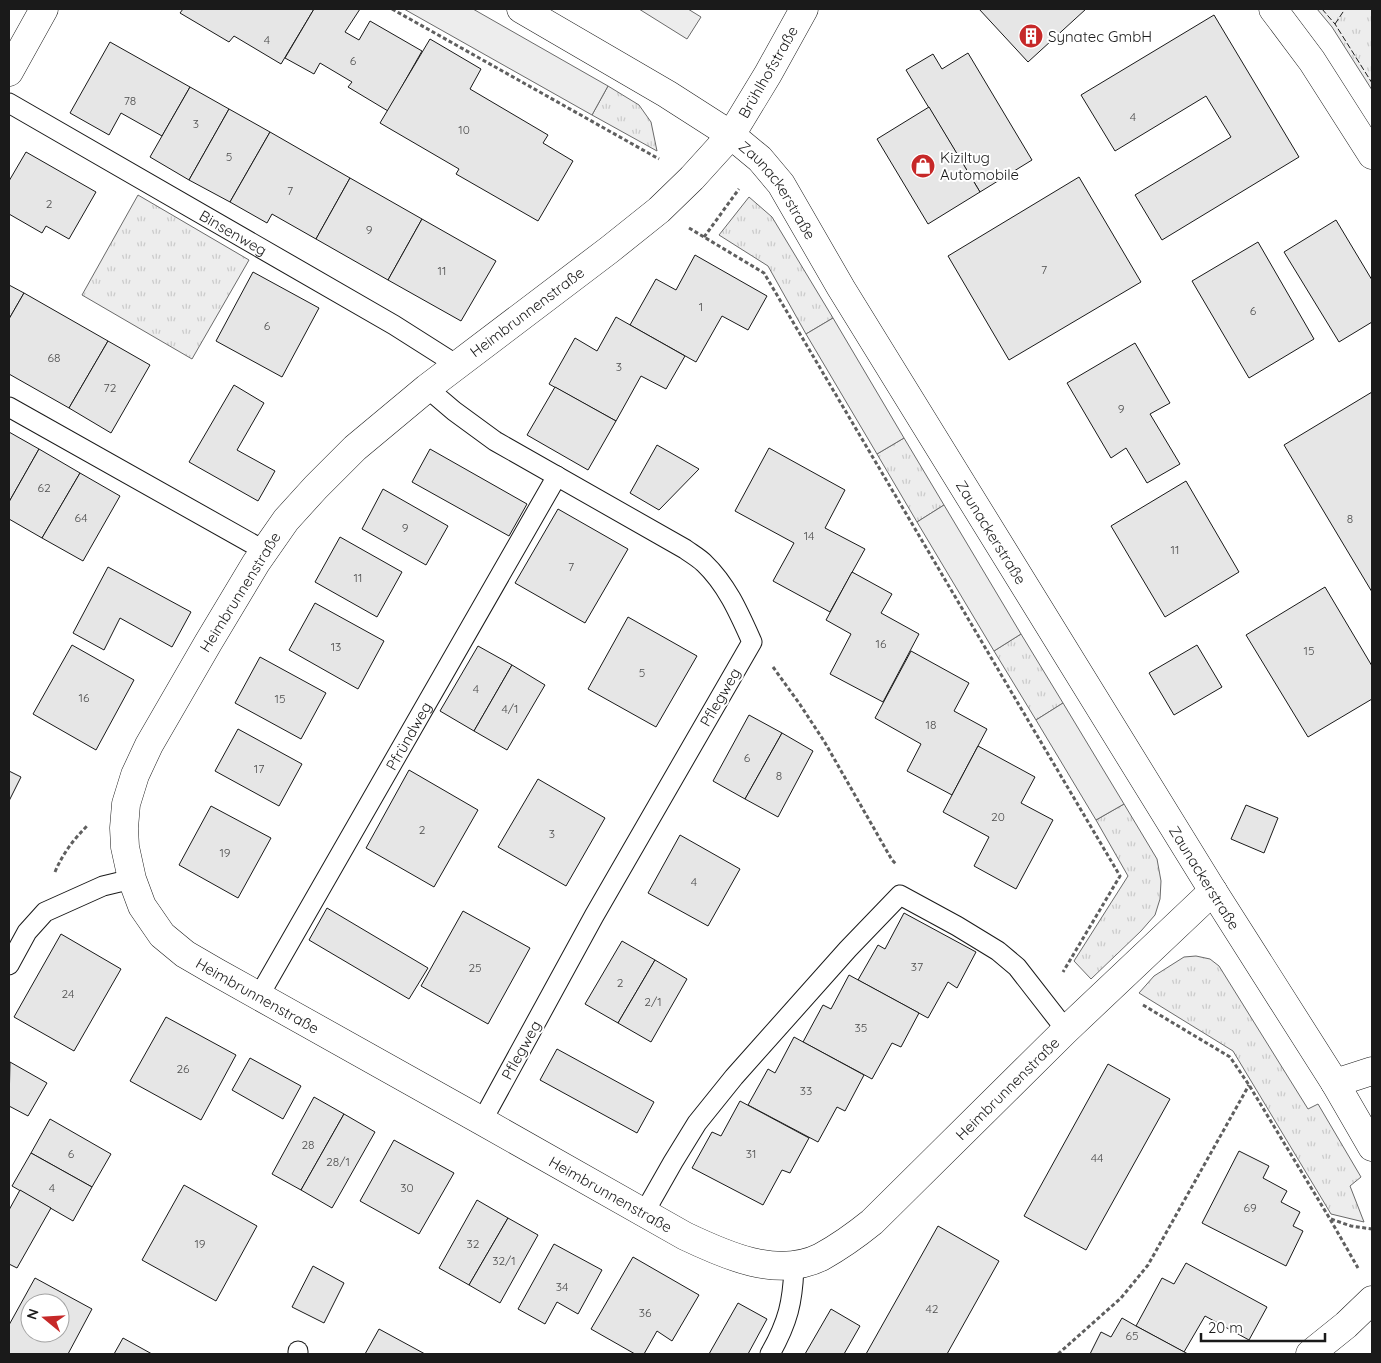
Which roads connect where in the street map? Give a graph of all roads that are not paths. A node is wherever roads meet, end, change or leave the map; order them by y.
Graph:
1 (44, 9) edge
2 (521, 9) edge
3 (804, 9) edge
4 (1272, 9) edge
5 (9, 72) edge
6 (9, 103) edge
7 (731, 135) junction
8 (1372, 155) edge
9 (457, 365) junction
10 (427, 388) junction
11 (9, 407) edge
12 (557, 476) junction
13 (265, 551) junction
14 (132, 879) junction
15 (1213, 891) junction
16 (9, 964) edge
17 (259, 996) junction
18 (1066, 1030) junction
19 (1372, 1071) edge
20 (1336, 1083) junction
21 (482, 1120) junction
22 (1372, 1147) edge
23 (644, 1213) junction
24 (794, 1265) junction
25 (1372, 1300) edge
26 (770, 1354) edge
27 (1310, 1354) edge

1 - 5 street
2 - 7 street, Zaunackerstraße
3 - 7 street, Brühlhofstraße
4 - 8 street
6 - 9 lane, Binsenweg
7 - 9 street, Heimbrunnenstraße
7 - 15 street, Zaunackerstraße
9 - 10 street, Heimbrunnenstraße
10 - 12 lane
10 - 13 street, Heimbrunnenstraße
11 - 13 lane
12 - 17 lane, Pfründweg
12 - 21 lane, Pflegweg
13 - 14 street, Heimbrunnenstraße
14 - 16 lane
14 - 17 street, Heimbrunnenstraße
15 - 18 street, Heimbrunnenstraße
15 - 20 street, Zaunackerstraße
17 - 21 street, Heimbrunnenstraße
18 - 23 lane
18 - 24 street, Heimbrunnenstraße
19 - 20 street
20 - 22 street, Zaunackerstraße
21 - 23 street, Heimbrunnenstraße
23 - 24 street, Heimbrunnenstraße
24 - 26 lane
25 - 27 street

